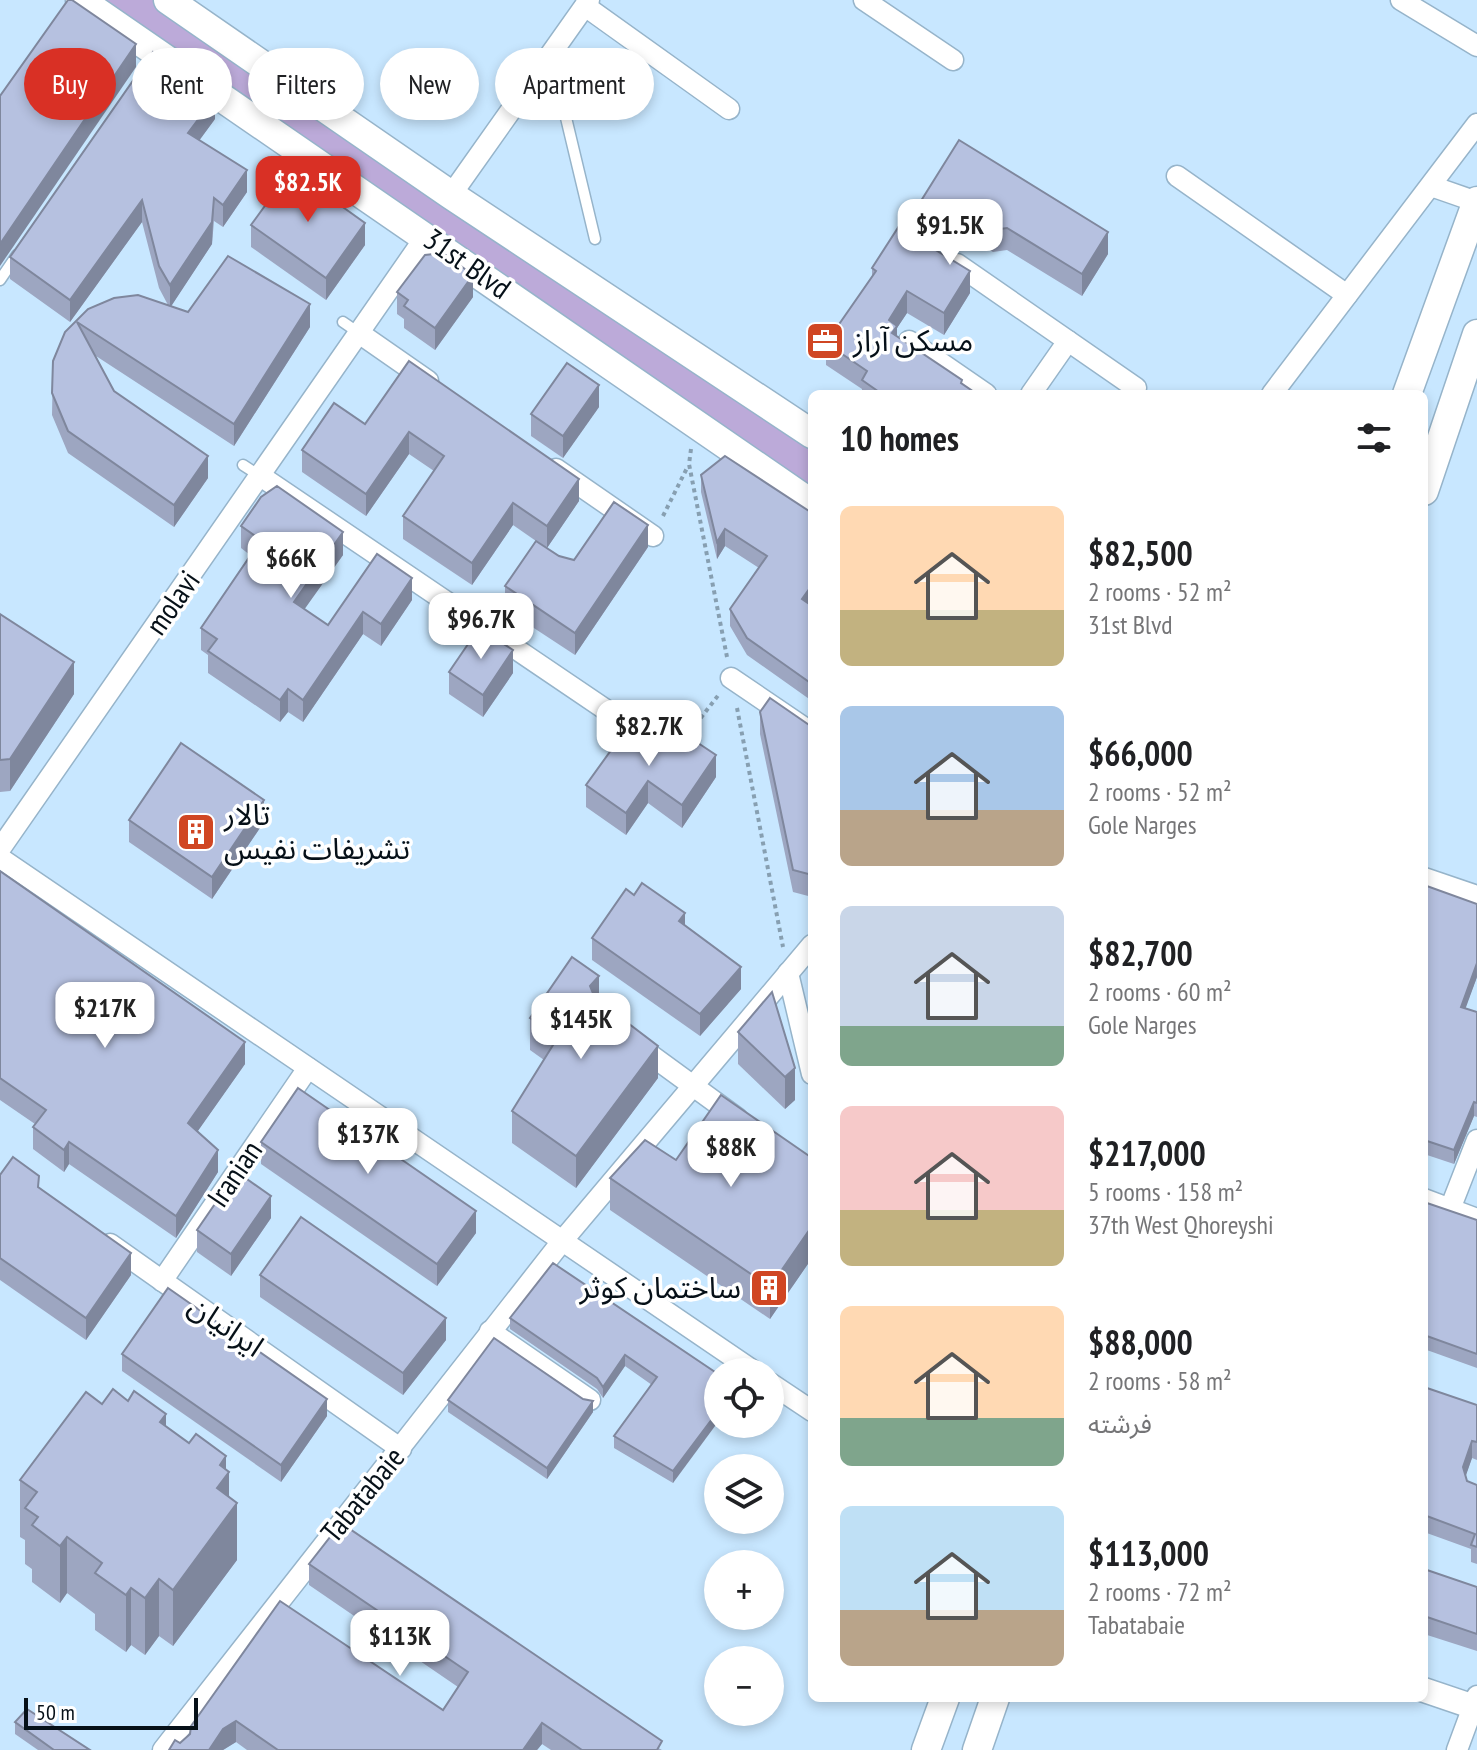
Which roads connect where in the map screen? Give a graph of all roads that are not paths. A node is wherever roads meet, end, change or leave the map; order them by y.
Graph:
1 (80, 0) edge
2 (168, 0) edge
3 (864, 0) edge
4 (1401, 0) edge
5 (587, 3) edge
6 (1477, 46) edge
7 (555, 48) edge
8 (953, 60) dead end
9 (729, 109) dead end
10 (504, 120) edge
11 (567, 120) edge
12 (1477, 124) edge
13 (1177, 176) dead end
14 (1431, 186) junction
15 (451, 195) junction
16 (1477, 202) edge
17 (426, 236) junction
18 (595, 239) dead end
19 (26, 242) edge
20 (957, 264) edge
21 (0, 280) edge
22 (1347, 295) junction
23 (351, 328) junction
24 (1477, 334) edge
25 (909, 341) edge
26 (1068, 341) junction
27 (1136, 388) dead end
28 (980, 390) edge
29 (1034, 390) edge
30 (1275, 390) edge
31 (1408, 390) edge
32 (448, 395) edge
33 (808, 431) edge
34 (538, 456) edge
35 (243, 465) dead end
36 (262, 477) junction
37 (1428, 479) edge
38 (808, 501) edge
39 (653, 536) road end
40 (731, 678) road end
41 (808, 730) edge
42 (673, 755) edge
43 (0, 849) edge
44 (0, 858) edge
45 (1428, 879) edge
46 (1477, 896) edge
47 (808, 950) edge
48 (788, 973) junction
49 (614, 1029) edge
50 (808, 1057) edge
51 (308, 1068) junction
52 (693, 1087) junction
53 (753, 1129) edge
54 (1477, 1140) edge
55 (1428, 1201) edge
56 (1450, 1209) junction
57 (1477, 1219) edge
58 (88, 1229) edge
59 (563, 1240) junction
60 (162, 1281) junction
61 (490, 1331) junction
62 (735, 1358) edge
63 (784, 1392) edge
64 (590, 1400) edge
65 (808, 1408) edge
66 (401, 1449) junction
67 (1428, 1691) edge
68 (992, 1702) edge
69 (1476, 1703) edge
70 (936, 1724) edge
71 (980, 1743) edge
72 (172, 1747) edge
73 (1457, 1750) edge

1 - 17 main road, 31st Blvd
2 - 15 main road, 31st Blvd
3 - 8 street
4 - 6 street
5 - 7 street
5 - 9 street
10 - 15 street
11 - 18 lane
12 - 14 street
13 - 22 street
14 - 16 street
14 - 22 street
15 - 33 main road, 31st Blvd
16 - 31 main road
17 - 23 street, molavi
17 - 38 main road, 31st Blvd
19 - 21 lane
20 - 26 street
22 - 30 street
23 - 32 street
23 - 36 street, molavi
24 - 37 main road
25 - 28 street
26 - 27 street
26 - 29 street
34 - 39 street
35 - 36 lane
36 - 42 street
36 - 43 street, molavi
40 - 41 street
44 - 51 street
45 - 46 street
47 - 48 street, Tabatabaie
48 - 50 street
48 - 52 street, Tabatabaie
49 - 52 street
51 - 59 street
51 - 60 street, Iranian
52 - 53 street
52 - 59 street, Tabatabaie
54 - 56 street
55 - 56 street
56 - 57 street
58 - 60 street, ایرانیان
59 - 61 street, Tabatabaie
59 - 62 street
60 - 66 street, ایرانیان
61 - 64 street
61 - 66 street, Tabatabaie
63 - 65 street
66 - 72 street, Tabatabaie
67 - 69 street
68 - 71 main road
69 - 73 street
70 - 71 main road

